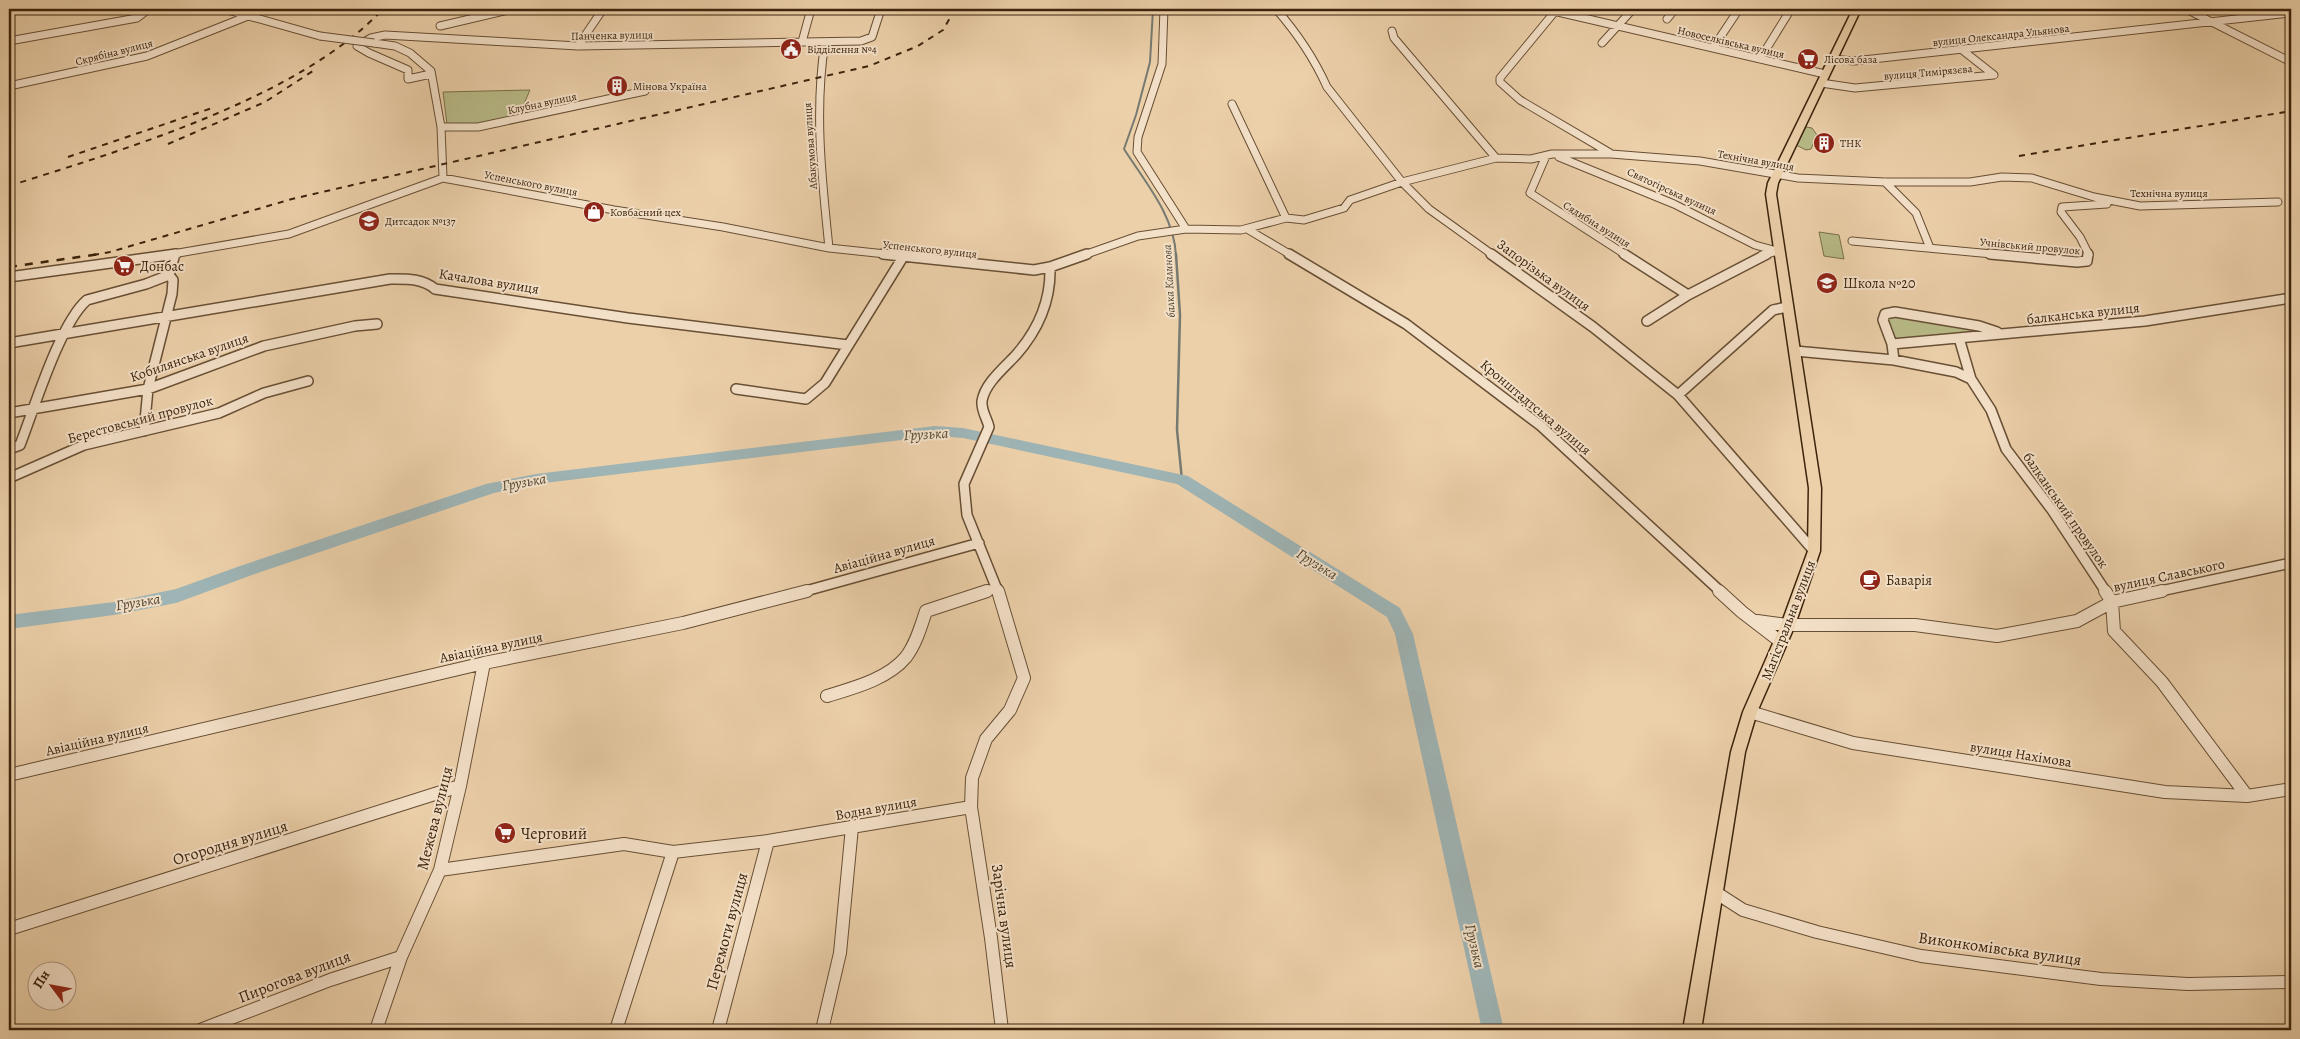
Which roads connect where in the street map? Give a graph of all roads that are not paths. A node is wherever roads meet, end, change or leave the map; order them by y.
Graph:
1 (149, 9) edge
2 (224, 9) edge
3 (512, 9) edge
4 (603, 9) edge
5 (812, 9) edge
6 (881, 9) edge
7 (1164, 9) edge
8 (1276, 9) edge
9 (1545, 9) edge
10 (1632, 9) edge
11 (1675, 9) edge
12 (1739, 9) edge
13 (1790, 9) edge
14 (1856, 9) edge
15 (1866, 9) edge
16 (1916, 9) edge
17 (2186, 9) edge
18 (1556, 10) edge
19 (2291, 13) edge
20 (248, 16) junction
21 (1667, 19) dead end
22 (2210, 22) junction
23 (440, 26) dead end
24 (1617, 26) junction
25 (1392, 31) dead end
26 (9, 41) edge
27 (802, 42) junction
28 (825, 42) junction
29 (1602, 43) dead end
30 (578, 46) junction
31 (1713, 48) junction
32 (1961, 49) junction
33 (1760, 59) junction
34 (1832, 59) junction
35 (2291, 62) edge
36 (431, 74) junction
37 (1825, 74) junction
38 (1821, 83) junction
39 (9, 86) edge
40 (645, 91) dead end
41 (1232, 104) dead end
42 (441, 126) junction
43 (1611, 154) junction
44 (1549, 155) junction
45 (1496, 158) junction
46 (1776, 175) junction
47 (443, 178) junction
48 (1402, 182) junction
49 (1885, 182) junction
50 (2278, 202) dead end
51 (2119, 204) junction
52 (1286, 218) junction
53 (1186, 229) junction
54 (1244, 230) junction
55 (1852, 241) dead end
56 (829, 248) junction
57 (1930, 248) junction
58 (1780, 252) junction
59 (175, 254) junction
60 (903, 257) junction
61 (1050, 267) junction
62 (169, 275) junction
63 (9, 278) edge
64 (1688, 295) junction
65 (2291, 298) edge
66 (1787, 307) junction
67 (166, 317) junction
68 (1648, 322) dead end
69 (377, 324) dead end
70 (2002, 333) junction
71 (64, 334) junction
72 (1959, 338) junction
73 (9, 343) edge
74 (1892, 344) junction
75 (848, 345) junction
76 (1795, 350) junction
77 (1894, 360) junction
78 (1971, 379) junction
79 (308, 381) dead end
80 (148, 389) junction
81 (736, 389) dead end
82 (1678, 395) junction
83 (35, 409) junction
84 (9, 413) edge
85 (144, 431) junction
86 (9, 449) edge
87 (9, 478) edge
88 (979, 543) junction
89 (1814, 551) junction
90 (2291, 563) edge
91 (997, 588) junction
92 (2112, 602) junction
93 (1756, 620) junction
94 (1788, 625) junction
95 (1781, 642) junction
96 (484, 663) junction
97 (827, 696) dead end
98 (1750, 712) junction
99 (9, 775) edge
100 (460, 786) junction
101 (2291, 789) edge
102 (2247, 796) junction
103 (971, 807) junction
104 (852, 827) junction
105 (768, 841) junction
106 (673, 852) junction
107 (440, 870) junction
108 (1715, 892) junction
109 (9, 929) edge
110 (401, 957) junction
111 (2291, 982) edge
112 (200, 1030) edge
113 (376, 1030) edge
114 (616, 1030) edge
115 (718, 1030) edge
116 (822, 1030) edge
117 (1002, 1030) edge
118 (1692, 1030) edge

1 - 26 street
2 - 20 street
3 - 23 street
4 - 30 street
5 - 27 street
6 - 28 street, Панченка вулиця
7 - 53 street
8 - 48 street, Запорізька вулиця
9 - 18 street, Новоселківська вулиця
10 - 24 street
11 - 21 street
12 - 31 street
13 - 33 street
14 - 34 main road, Магістральна вулиця
15 - 16 street
17 - 22 street
18 - 24 street, Новоселківська вулиця
18 - 43 street
19 - 22 street, вулиця Олександра Ульянова
20 - 36 street, bridge
20 - 39 street, Скрябіна вулиця
22 - 32 street, вулиця Олександра Ульянова
22 - 35 street
24 - 29 street
24 - 31 street, Новоселківська вулиця
25 - 45 street
27 - 28 street, Панченка вулиця
27 - 30 street, Панченка вулиця
28 - 56 street, Абакумова вулиця
30 - 36 street, Панченка вулиця
31 - 33 street, Новоселківська вулиця
32 - 34 street, вулиця Олександра Ульянова
32 - 38 street, вулиця Тимірязєва
33 - 37 street, Новоселківська вулиця
34 - 37 main road, Магістральна вулиця
36 - 42 street
37 - 38 main road, Магістральна вулиця
38 - 46 main road, Магістральна вулиця
40 - 42 street, Клубна вулиця
41 - 52 street
42 - 47 street
43 - 44 street, Технічна вулиця
43 - 46 street, Технічна вулиця
44 - 45 street, Технічна вулиця
44 - 58 street, Святогірська вулиця
44 - 64 street, Сядибна вулиця
45 - 48 street, Технічна вулиця
46 - 49 street, Технічна вулиця
46 - 58 main road, Магістральна вулиця
47 - 56 street, Успенського вулиця
47 - 59 street
48 - 52 street, Технічна вулиця
48 - 82 street, Запорізька вулиця
49 - 51 street, Технічна вулиця
49 - 57 street
50 - 51 street, Технічна вулиця
51 - 57 street, Учнівський провулок
52 - 54 street, Технічна вулиця
53 - 54 street, Успенського вулиця
53 - 61 street, Успенського вулиця
54 - 93 street, Кронштадтська вулиця
55 - 57 street, Учнівський провулок
56 - 60 street, Успенського вулиця
58 - 64 street
58 - 66 main road, Магістральна вулиця
59 - 62 street
59 - 63 street
60 - 61 street, Успенського вулиця
60 - 75 street
61 - 88 street
62 - 67 street
62 - 71 street
64 - 68 street
65 - 70 street, балканська вулиця
66 - 76 main road, Магістральна вулиця
66 - 82 street
67 - 71 street, Качалова вулиця
67 - 75 street, Качалова вулиця
67 - 80 street
69 - 80 street, Кобилянська вулиця
70 - 72 street, балканська вулиця
70 - 74 street
71 - 73 street, Качалова вулиця
71 - 83 street
72 - 74 street, балканська вулиця
72 - 78 street, балканський провулок
74 - 77 street
75 - 81 street
76 - 77 street
76 - 89 main road, Магістральна вулиця
77 - 78 street
78 - 92 street, балканський провулок
79 - 85 street, Берестовський провулок
80 - 83 street, Кобилянська вулиця
80 - 85 street
82 - 89 street, Запорізька вулиця
83 - 84 street, Кобилянська вулиця
83 - 86 street
85 - 87 street, Берестовський провулок
88 - 91 street
88 - 96 street, Авіаційна вулиця
89 - 94 main road, Магістральна вулиця
90 - 92 street, вулиця Славського
91 - 97 street
91 - 103 street
92 - 94 street, вулиця Славського
92 - 102 street, балканський провулок
93 - 94 street, вулиця Славського
93 - 95 street, Кронштадтська вулиця
94 - 95 main road, Магістральна вулиця
95 - 98 main road, Магістральна вулиця
96 - 99 street, Авіаційна вулиця
96 - 100 street, Межева вулиця
98 - 102 street, вулиця Нахімова
98 - 108 main road, Магістральна вулиця
100 - 107 street, Межева вулиця
100 - 109 street, Огородня вулиця
101 - 102 street, вулиця Нахімова
103 - 104 street, Водна вулиця
103 - 117 street, Зарічна вулиця
104 - 105 street, Водна вулиця
104 - 116 street
105 - 106 street, Водна вулиця
105 - 115 street, Перемоги вулиця
106 - 107 street, Водна вулиця
106 - 114 street
107 - 110 street, Межева вулиця
108 - 111 street, Виконкомівська вулиця
108 - 118 main road, Магістральна вулиця
110 - 112 street, Пирогова вулиця
110 - 113 street, Межева вулиця

